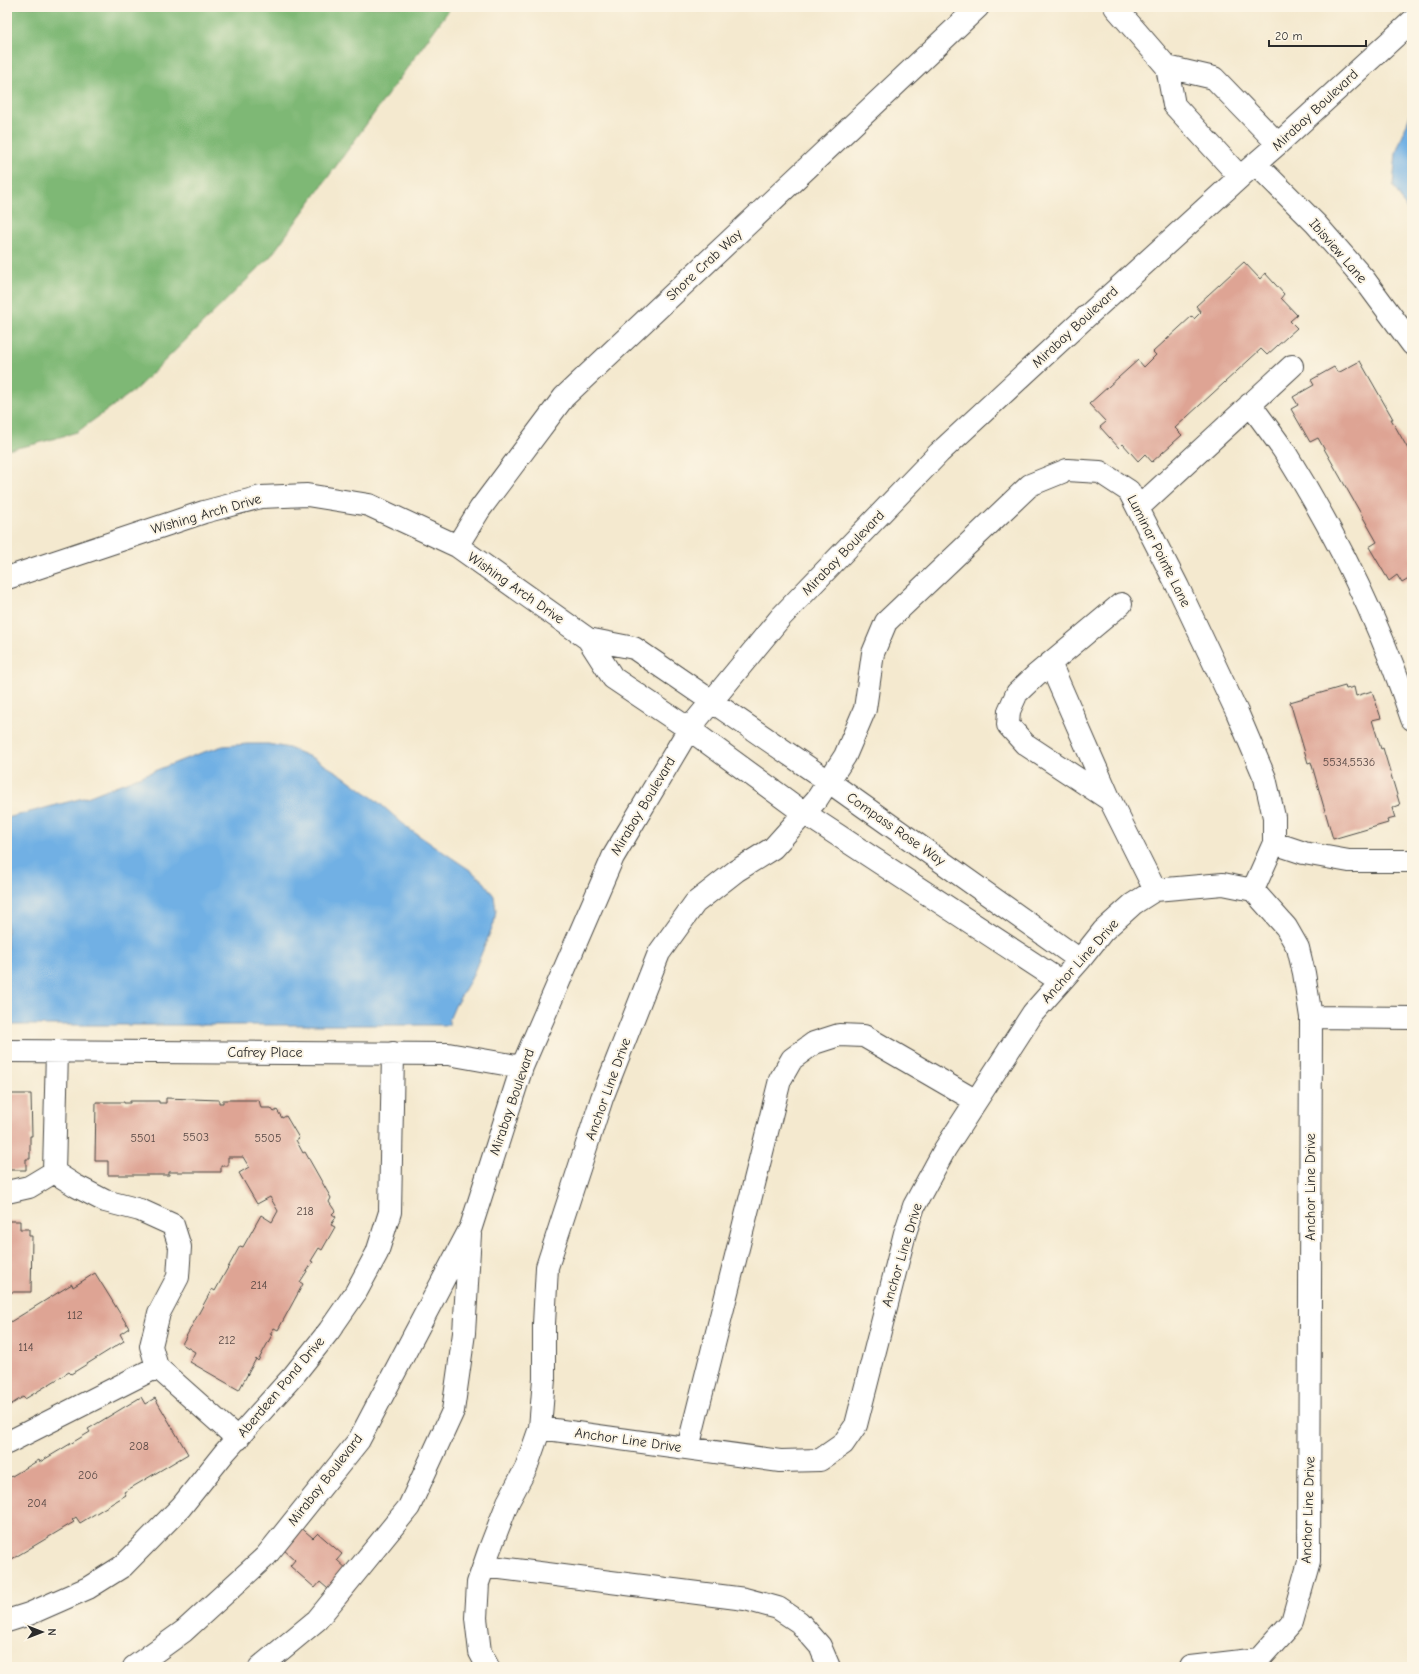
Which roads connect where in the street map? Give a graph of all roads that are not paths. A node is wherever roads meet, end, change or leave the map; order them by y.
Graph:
1 (978, 7) edge
2 (1115, 7) edge
3 (1412, 21) edge
4 (1167, 67) junction
5 (1278, 144) junction
6 (1248, 171) junction
7 (1412, 344) edge
8 (1292, 366) dead end
9 (1250, 404) junction
10 (1138, 508) junction
11 (457, 546) junction
12 (7, 578) edge
13 (1121, 604) dead end
14 (588, 639) junction
15 (1050, 663) junction
16 (711, 700) junction
17 (1412, 719) edge
18 (689, 729) junction
19 (828, 782) junction
20 (1110, 800) junction
21 (804, 813) junction
22 (1274, 843) junction
23 (1412, 861) edge
24 (1155, 890) junction
25 (1253, 890) junction
26 (1080, 960) junction
27 (1060, 981) junction
28 (1311, 1017) junction
29 (1412, 1018) edge
30 (7, 1051) edge
31 (57, 1051) junction
32 (393, 1053) junction
33 (522, 1067) junction
34 (976, 1101) junction
35 (54, 1172) junction
36 (7, 1192) edge
37 (471, 1227) junction
38 (157, 1367) junction
39 (540, 1428) junction
40 (238, 1439) junction
41 (7, 1443) edge
42 (688, 1448) junction
43 (484, 1566) junction
44 (7, 1621) edge
45 (134, 1667) edge
46 (260, 1667) edge
47 (488, 1667) edge
48 (829, 1667) edge
49 (1190, 1667) edge

1 - 11 street, Shore Crab Way
2 - 4 street
3 - 5 street, Mirabay Boulevard
4 - 5 street
4 - 6 street
5 - 6 street, Mirabay Boulevard
6 - 7 street, Ibisview Lane
6 - 16 street, Mirabay Boulevard
8 - 9 street
9 - 10 street
9 - 17 street
10 - 19 street, Luminar Pointe Lane
10 - 22 street, Luminar Pointe Lane
11 - 12 street, Wishing Arch Drive
11 - 14 street, Wishing Arch Drive
13 - 15 street
14 - 16 street, Wishing Arch Drive
14 - 18 street, Wishing Arch Drive
15 - 20 street
15 - 20 street
16 - 18 street, Mirabay Boulevard
16 - 19 street, Compass Rose Way
18 - 21 street
18 - 33 street, Mirabay Boulevard
19 - 21 street, Luminar Pointe Lane
19 - 26 street, Compass Rose Way
20 - 24 street
21 - 27 street
21 - 39 street, Anchor Line Drive
22 - 23 street
22 - 25 street, Luminar Pointe Lane
24 - 25 street, Anchor Line Drive
24 - 26 street, Anchor Line Drive
25 - 28 street, Anchor Line Drive
26 - 27 street, Anchor Line Drive
27 - 34 street, Anchor Line Drive
28 - 29 street
28 - 49 street, Anchor Line Drive
30 - 31 street, Cafrey Place
31 - 32 street, Cafrey Place
31 - 35 street
32 - 33 street, Cafrey Place
32 - 40 street, Aberdeen Pond Drive
33 - 37 street, Mirabay Boulevard
34 - 42 street, Anchor Line Drive
34 - 42 street
35 - 36 street
35 - 38 street
37 - 45 street, Mirabay Boulevard
37 - 46 street, Mirabay Boulevard
38 - 40 street
38 - 41 street
39 - 42 street, Anchor Line Drive
39 - 43 street, Anchor Line Drive
40 - 44 street, Aberdeen Pond Drive
43 - 47 street, Anchor Line Drive
43 - 48 street

